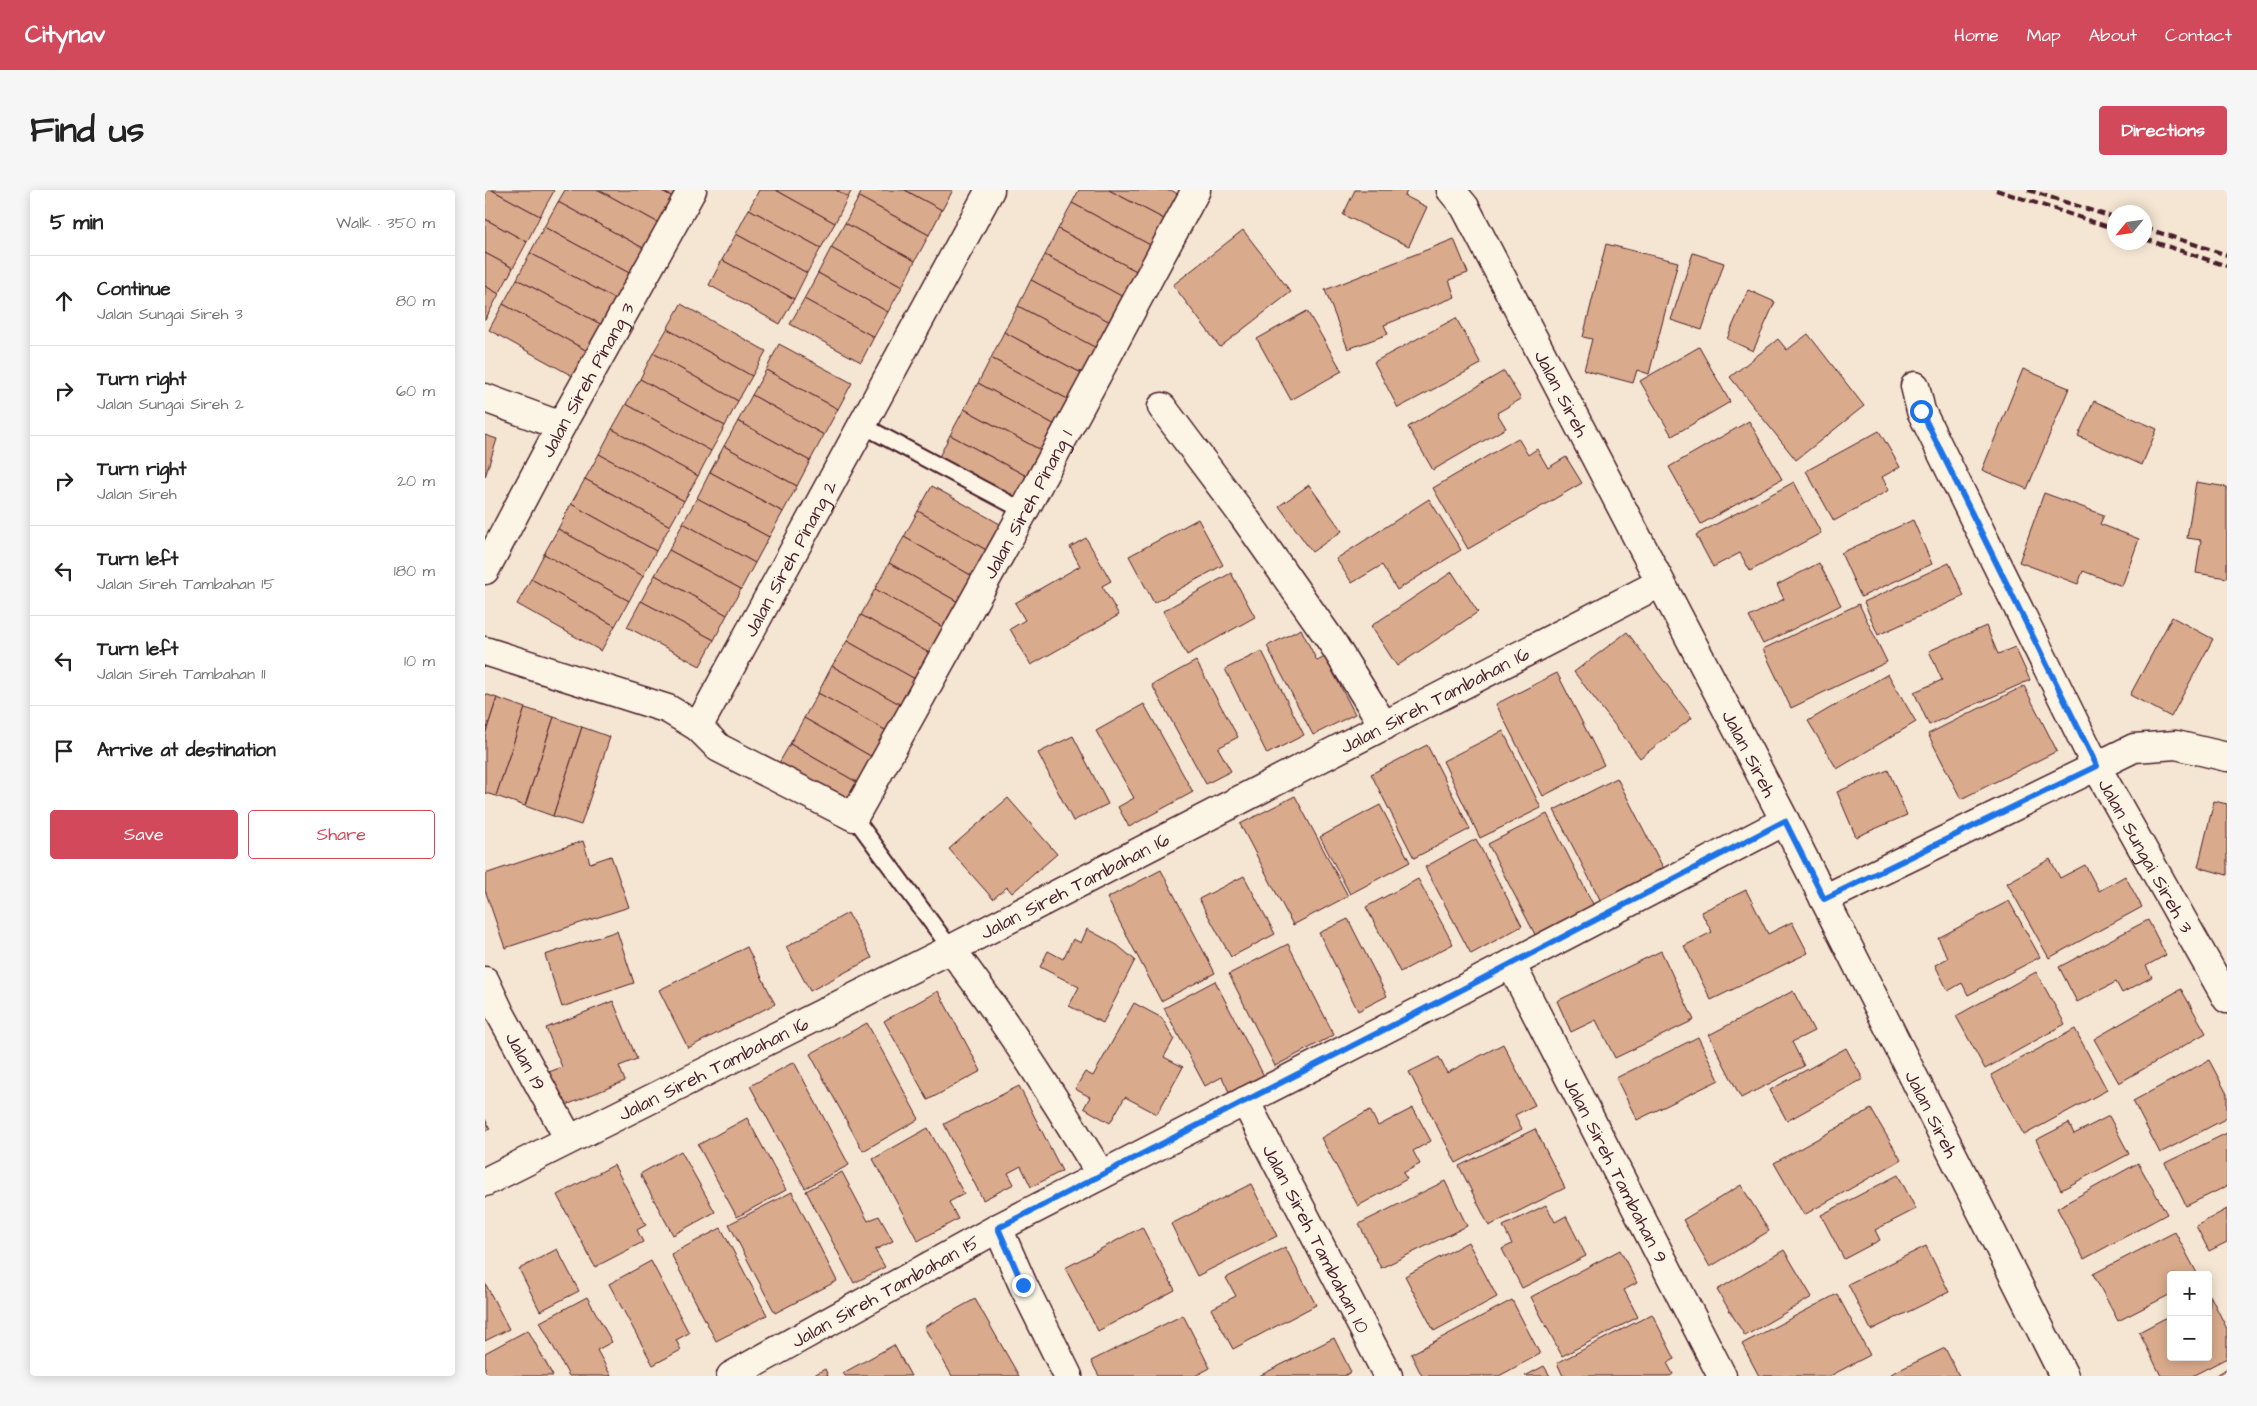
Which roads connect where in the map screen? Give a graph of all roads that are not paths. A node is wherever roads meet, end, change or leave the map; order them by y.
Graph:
1 (692, 190) edge
2 (990, 190) edge
3 (1196, 190) edge
4 (1451, 190) edge
5 (1915, 386) dead end
6 (485, 398) edge
7 (1162, 406) dead end
8 (862, 424) junction
9 (561, 426) junction
10 (1024, 511) junction
11 (485, 570) edge
12 (1660, 582) junction
13 (485, 651) edge
14 (1383, 726) junction
15 (698, 727) junction
16 (2227, 757) edge
17 (2097, 766) junction
18 (854, 817) junction
19 (1785, 821) junction
20 (1824, 899) junction
21 (951, 949) junction
22 (1511, 964) junction
23 (485, 981) edge
24 (2227, 999) edge
25 (1245, 1101) junction
26 (569, 1139) junction
27 (1101, 1175) junction
28 (485, 1182) edge
29 (998, 1228) junction
30 (731, 1376) edge
31 (1068, 1376) edge
32 (1388, 1376) edge
33 (1722, 1376) edge
34 (2064, 1376) edge

1 - 9 street, Jalan Sireh Pinang 3
2 - 8 street, Jalan Sireh Pinang 2
3 - 10 street, Jalan Sireh Pinang 1
4 - 12 street, Jalan Sireh
5 - 17 street, Jalan Sungai Sireh 3
6 - 9 street
7 - 14 street
8 - 10 lane
8 - 15 street, Jalan Sireh Pinang 2
9 - 11 street, Jalan Sireh Pinang 3
10 - 18 street, Jalan Sireh Pinang 1
12 - 14 street, Jalan Sireh Tambahan 16
12 - 19 street, Jalan Sireh
13 - 15 street
14 - 21 street, Jalan Sireh Tambahan 16
15 - 18 street
16 - 17 street
17 - 20 street
17 - 24 street, Jalan Sungai Sireh 3
18 - 21 lane
19 - 20 street, Jalan Sireh
19 - 22 street, Jalan Sireh Tambahan 15
20 - 34 street, Jalan Sireh
21 - 26 street, Jalan Sireh Tambahan 16
21 - 27 street
22 - 25 street, Jalan Sireh Tambahan 15
22 - 33 street, Jalan Sireh Tambahan 9
23 - 26 street, Jalan 19
25 - 27 street, Jalan Sireh Tambahan 15
25 - 32 street, Jalan Sireh Tambahan 10
26 - 28 street, Jalan Sireh Tambahan 16
27 - 29 street, Jalan Sireh Tambahan 15
29 - 30 street, Jalan Sireh Tambahan 15
29 - 31 street

